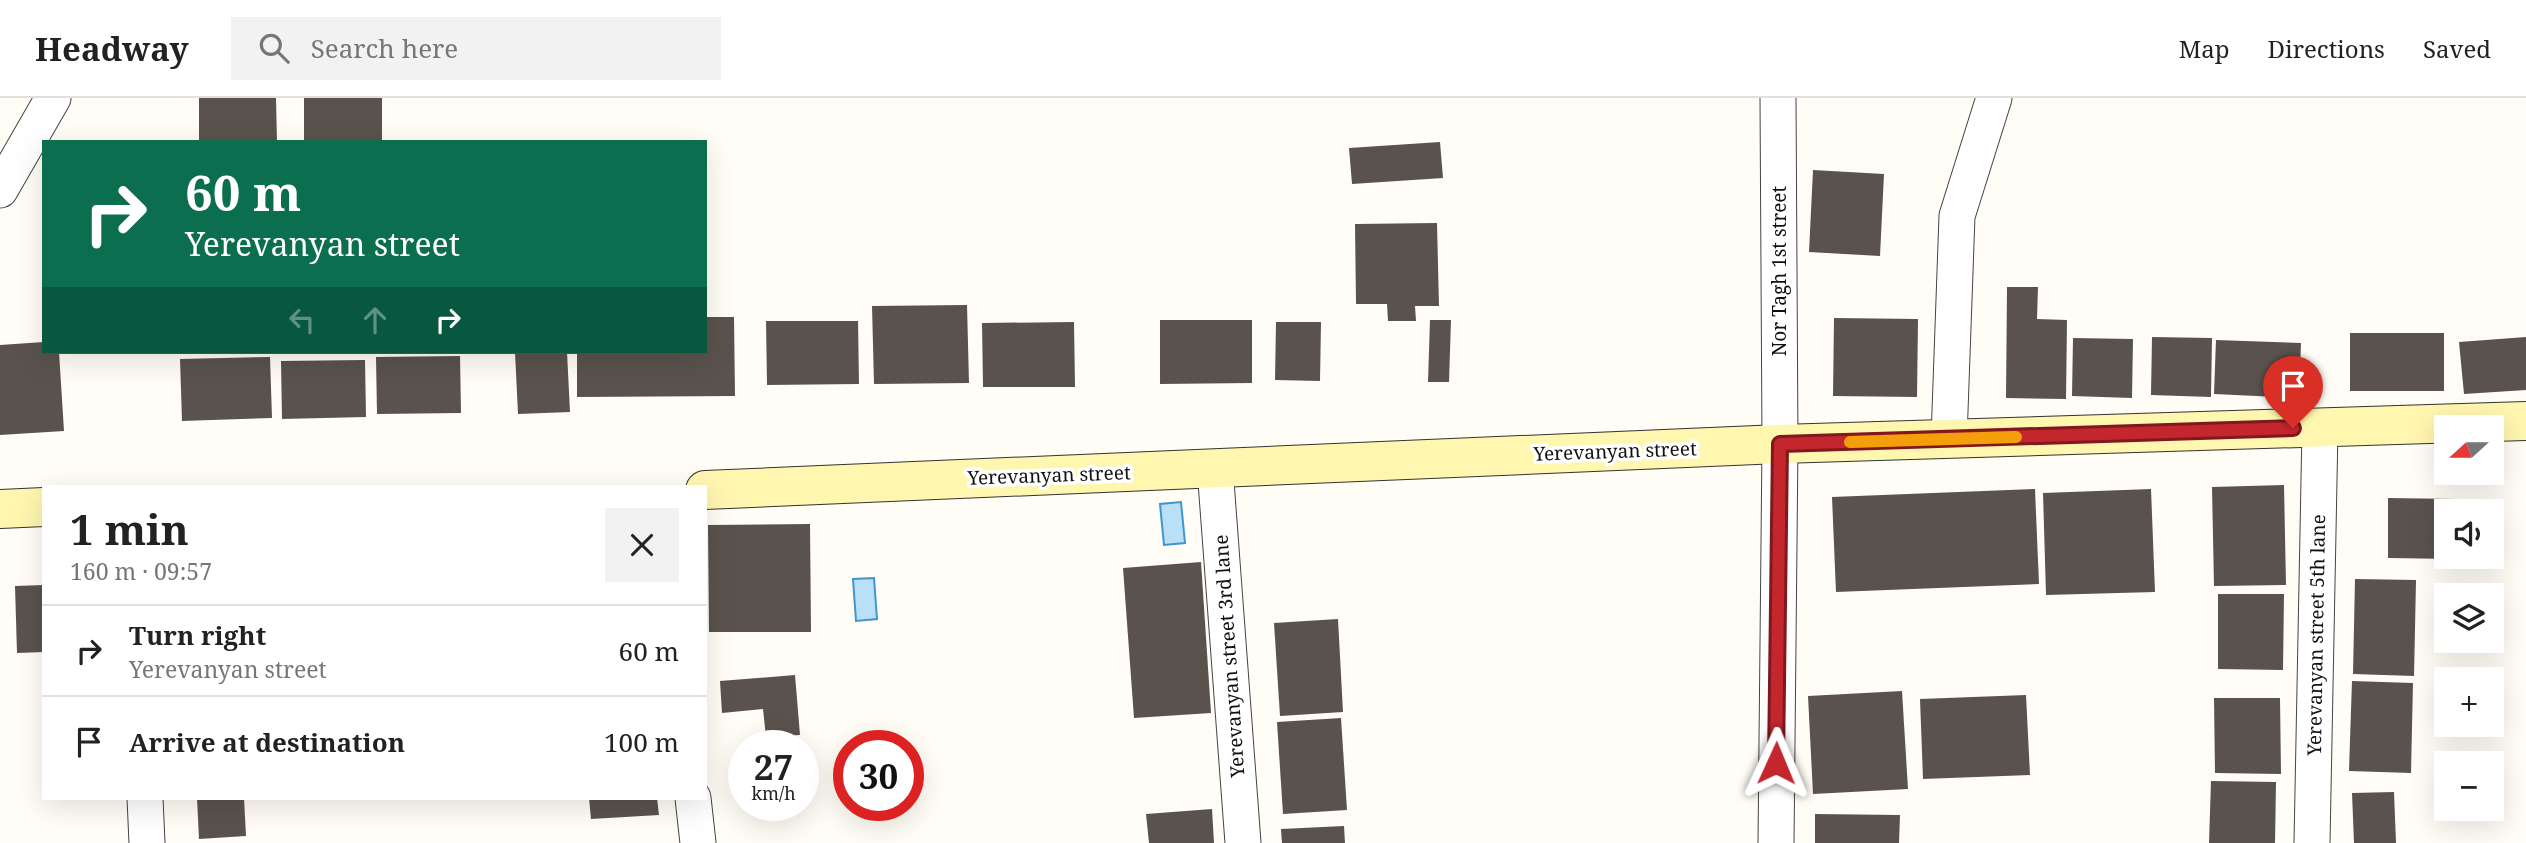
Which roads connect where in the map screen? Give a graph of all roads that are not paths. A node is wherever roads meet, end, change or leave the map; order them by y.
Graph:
1 (53, 98) edge
2 (1778, 98) edge
3 (1994, 98) edge
4 (0, 190) edge
5 (2526, 421) edge
6 (2320, 428) junction
7 (1949, 439) junction
8 (1780, 444) junction
9 (1215, 468) junction
10 (707, 490) edge
11 (42, 507) edge
12 (0, 509) edge
13 (145, 800) edge
14 (693, 800) edge
15 (147, 843) edge
16 (698, 843) edge
17 (1243, 843) edge
18 (1776, 843) edge
19 (2312, 843) edge

1 - 4 street
2 - 8 street, Nor Tagh 1st street
3 - 7 street
5 - 6 main road, Yerevanyan street
6 - 7 main road, Yerevanyan street
6 - 19 street, Yerevanyan street 5th lane
7 - 8 main road, Yerevanyan street
8 - 9 main road, Yerevanyan street
8 - 18 street, Nor Tagh 1st street
9 - 10 main road, Yerevanyan street
9 - 17 street, Yerevanyan street 3rd lane
11 - 12 main road
13 - 15 street
14 - 16 street

